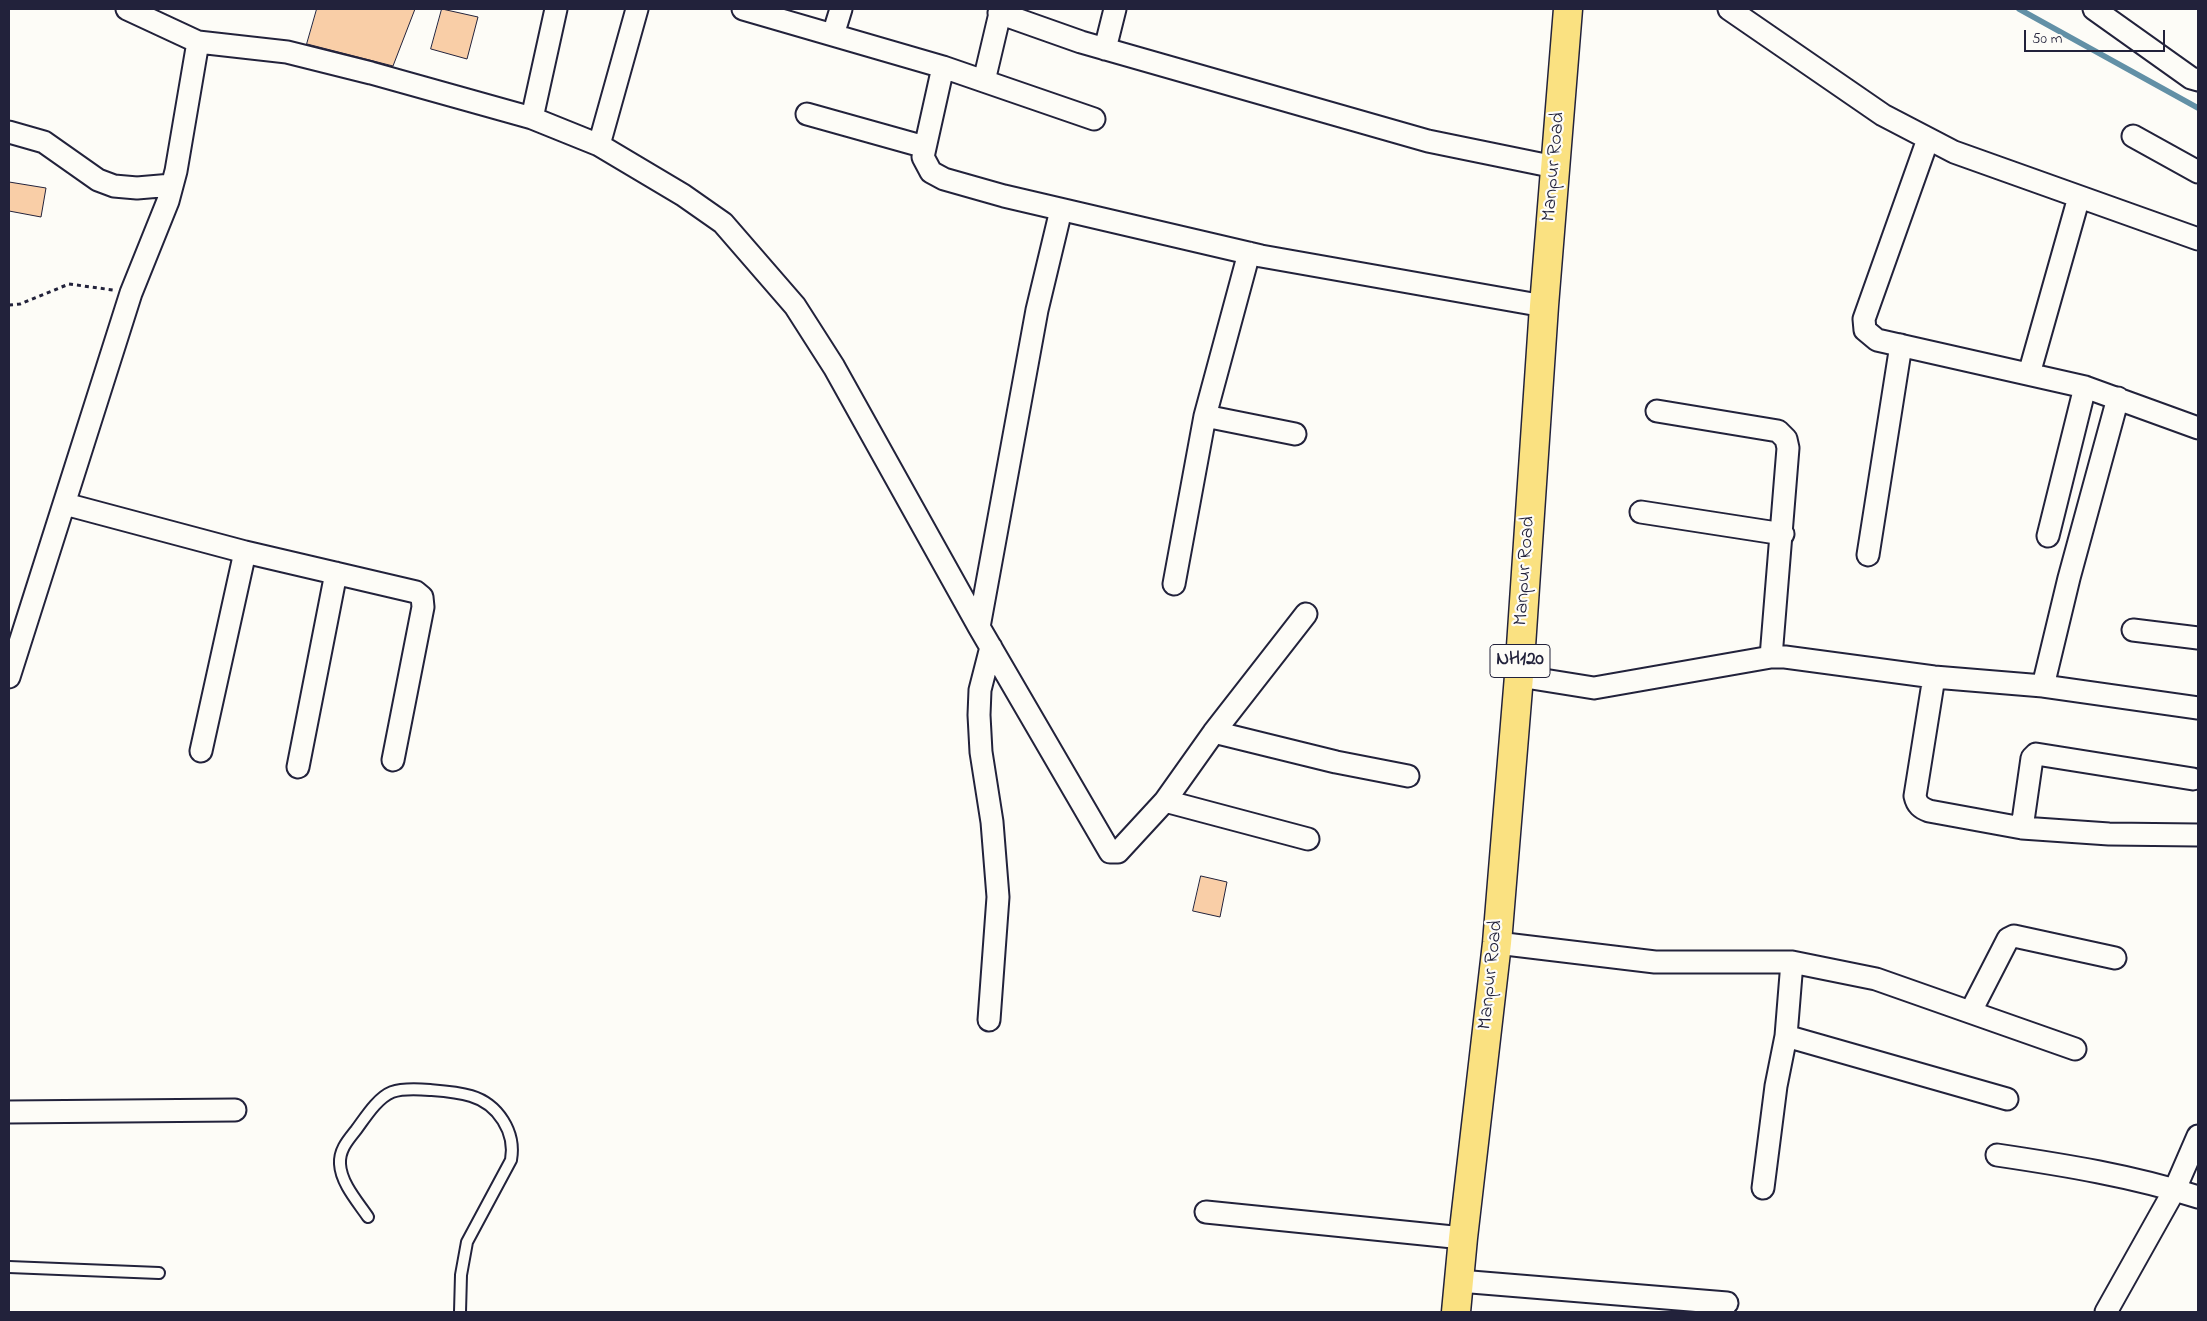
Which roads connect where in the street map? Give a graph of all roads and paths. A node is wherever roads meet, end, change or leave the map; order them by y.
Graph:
1 (127, 9) edge
2 (556, 9) edge
3 (637, 9) edge
4 (743, 9) edge
5 (841, 9) edge
6 (1116, 9) edge
7 (1568, 9) edge
8 (1729, 9) edge
9 (2094, 9) edge
10 (1000, 11) edge
11 (833, 35) junction
12 (198, 42) junction
13 (1105, 50) junction
14 (943, 67) junction
15 (2198, 80) edge
16 (984, 81) junction
17 (807, 114) dead end
18 (532, 118) junction
19 (1094, 120) dead end
20 (9, 132) edge
21 (2133, 136) dead end
22 (1928, 139) junction
23 (599, 145) junction
24 (925, 147) junction
25 (1555, 167) junction
26 (2198, 172) edge
27 (172, 185) junction
28 (2079, 197) junction
29 (1061, 210) junction
30 (2198, 239) edge
31 (1249, 253) junction
32 (131, 294) junction
33 (9, 305) edge
34 (1544, 306) junction
35 (1901, 345) junction
36 (2029, 374) junction
37 (2084, 387) junction
38 (2118, 398) junction
39 (1657, 411) dead end
40 (1205, 416) junction
41 (2198, 428) edge
42 (1295, 434) dead end
43 (65, 504) junction
44 (1641, 512) dead end
45 (1783, 534) junction
46 (2048, 536) dead end
47 (245, 552) junction
48 (1868, 555) dead end
49 (336, 573) junction
50 (1174, 584) dead end
51 (1306, 614) dead end
52 (979, 627) junction
53 (2133, 630) dead end
54 (2198, 638) edge
55 (991, 647) junction
56 (1771, 657) junction
57 (1519, 676) junction
58 (9, 677) edge
59 (1934, 677) junction
60 (2043, 686) junction
61 (2198, 708) edge
62 (1214, 732) junction
63 (201, 751) dead end
64 (393, 760) dead end
65 (298, 767) dead end
66 (1408, 776) dead end
67 (2193, 779) dead end
68 (1165, 801) junction
69 (2022, 828) junction
70 (2198, 835) edge
71 (1308, 840) dead end
72 (1497, 943) junction
73 (2115, 958) dead end
74 (1792, 962) junction
75 (1971, 1011) junction
76 (989, 1020) dead end
77 (1786, 1036) junction
78 (2075, 1049) dead end
79 (2007, 1099) dead end
80 (235, 1110) dead end
81 (9, 1112) edge
82 (2198, 1136) edge
83 (1997, 1155) dead end
84 (1763, 1188) dead end
85 (2175, 1189) junction
86 (2198, 1196) edge
87 (1206, 1212) dead end
88 (368, 1217) dead end
89 (1462, 1238) junction
90 (9, 1267) edge
91 (159, 1273) dead end
92 (1459, 1281) junction
93 (1727, 1303) dead end
94 (460, 1312) edge
95 (1456, 1312) edge
96 (2106, 1312) edge

1 - 12 street
2 - 18 street
3 - 23 street
4 - 11 street
5 - 11 street
6 - 13 street
7 - 25 highway, Manpur Road / NH120
8 - 22 street
9 - 15 street
10 - 13 street
10 - 16 street
11 - 14 street
12 - 18 street
12 - 27 street
13 - 25 street
14 - 16 street
14 - 24 street
16 - 19 street
17 - 24 street
18 - 23 street
20 - 27 street
21 - 26 street
22 - 28 street
22 - 35 street
23 - 52 street
24 - 29 street
25 - 34 highway, Manpur Road / NH120
27 - 32 street
28 - 30 street
28 - 36 street
29 - 31 street
29 - 52 street
31 - 34 street
31 - 40 street
32 - 33 path
32 - 43 street
34 - 57 highway, Manpur Road / NH120
35 - 36 street
35 - 48 street
36 - 37 street
37 - 38 street
37 - 46 street
38 - 41 street
38 - 60 street
39 - 45 street
40 - 42 street
40 - 50 street
43 - 47 street
43 - 58 street
44 - 45 street
45 - 56 street
47 - 49 street
47 - 63 street
49 - 64 street
49 - 65 street
51 - 62 street
52 - 55 street
53 - 54 street
55 - 68 street
55 - 76 street
56 - 57 street
56 - 59 street
57 - 72 highway, Manpur Road / NH120
59 - 60 street
59 - 69 street
60 - 61 street
62 - 66 street
62 - 68 street
67 - 69 street
68 - 71 street
69 - 70 street
72 - 74 street
72 - 89 highway, Manpur Road / NH120
73 - 75 street
74 - 75 street
74 - 77 street
75 - 78 street
77 - 79 street
77 - 84 street
80 - 81 street
82 - 85 street
83 - 85 street
85 - 86 street
85 - 96 street
87 - 89 street
88 - 94 lane
89 - 92 highway, Manpur Road / NH120
90 - 91 lane
92 - 93 street
92 - 95 highway, Manpur Road / NH120

